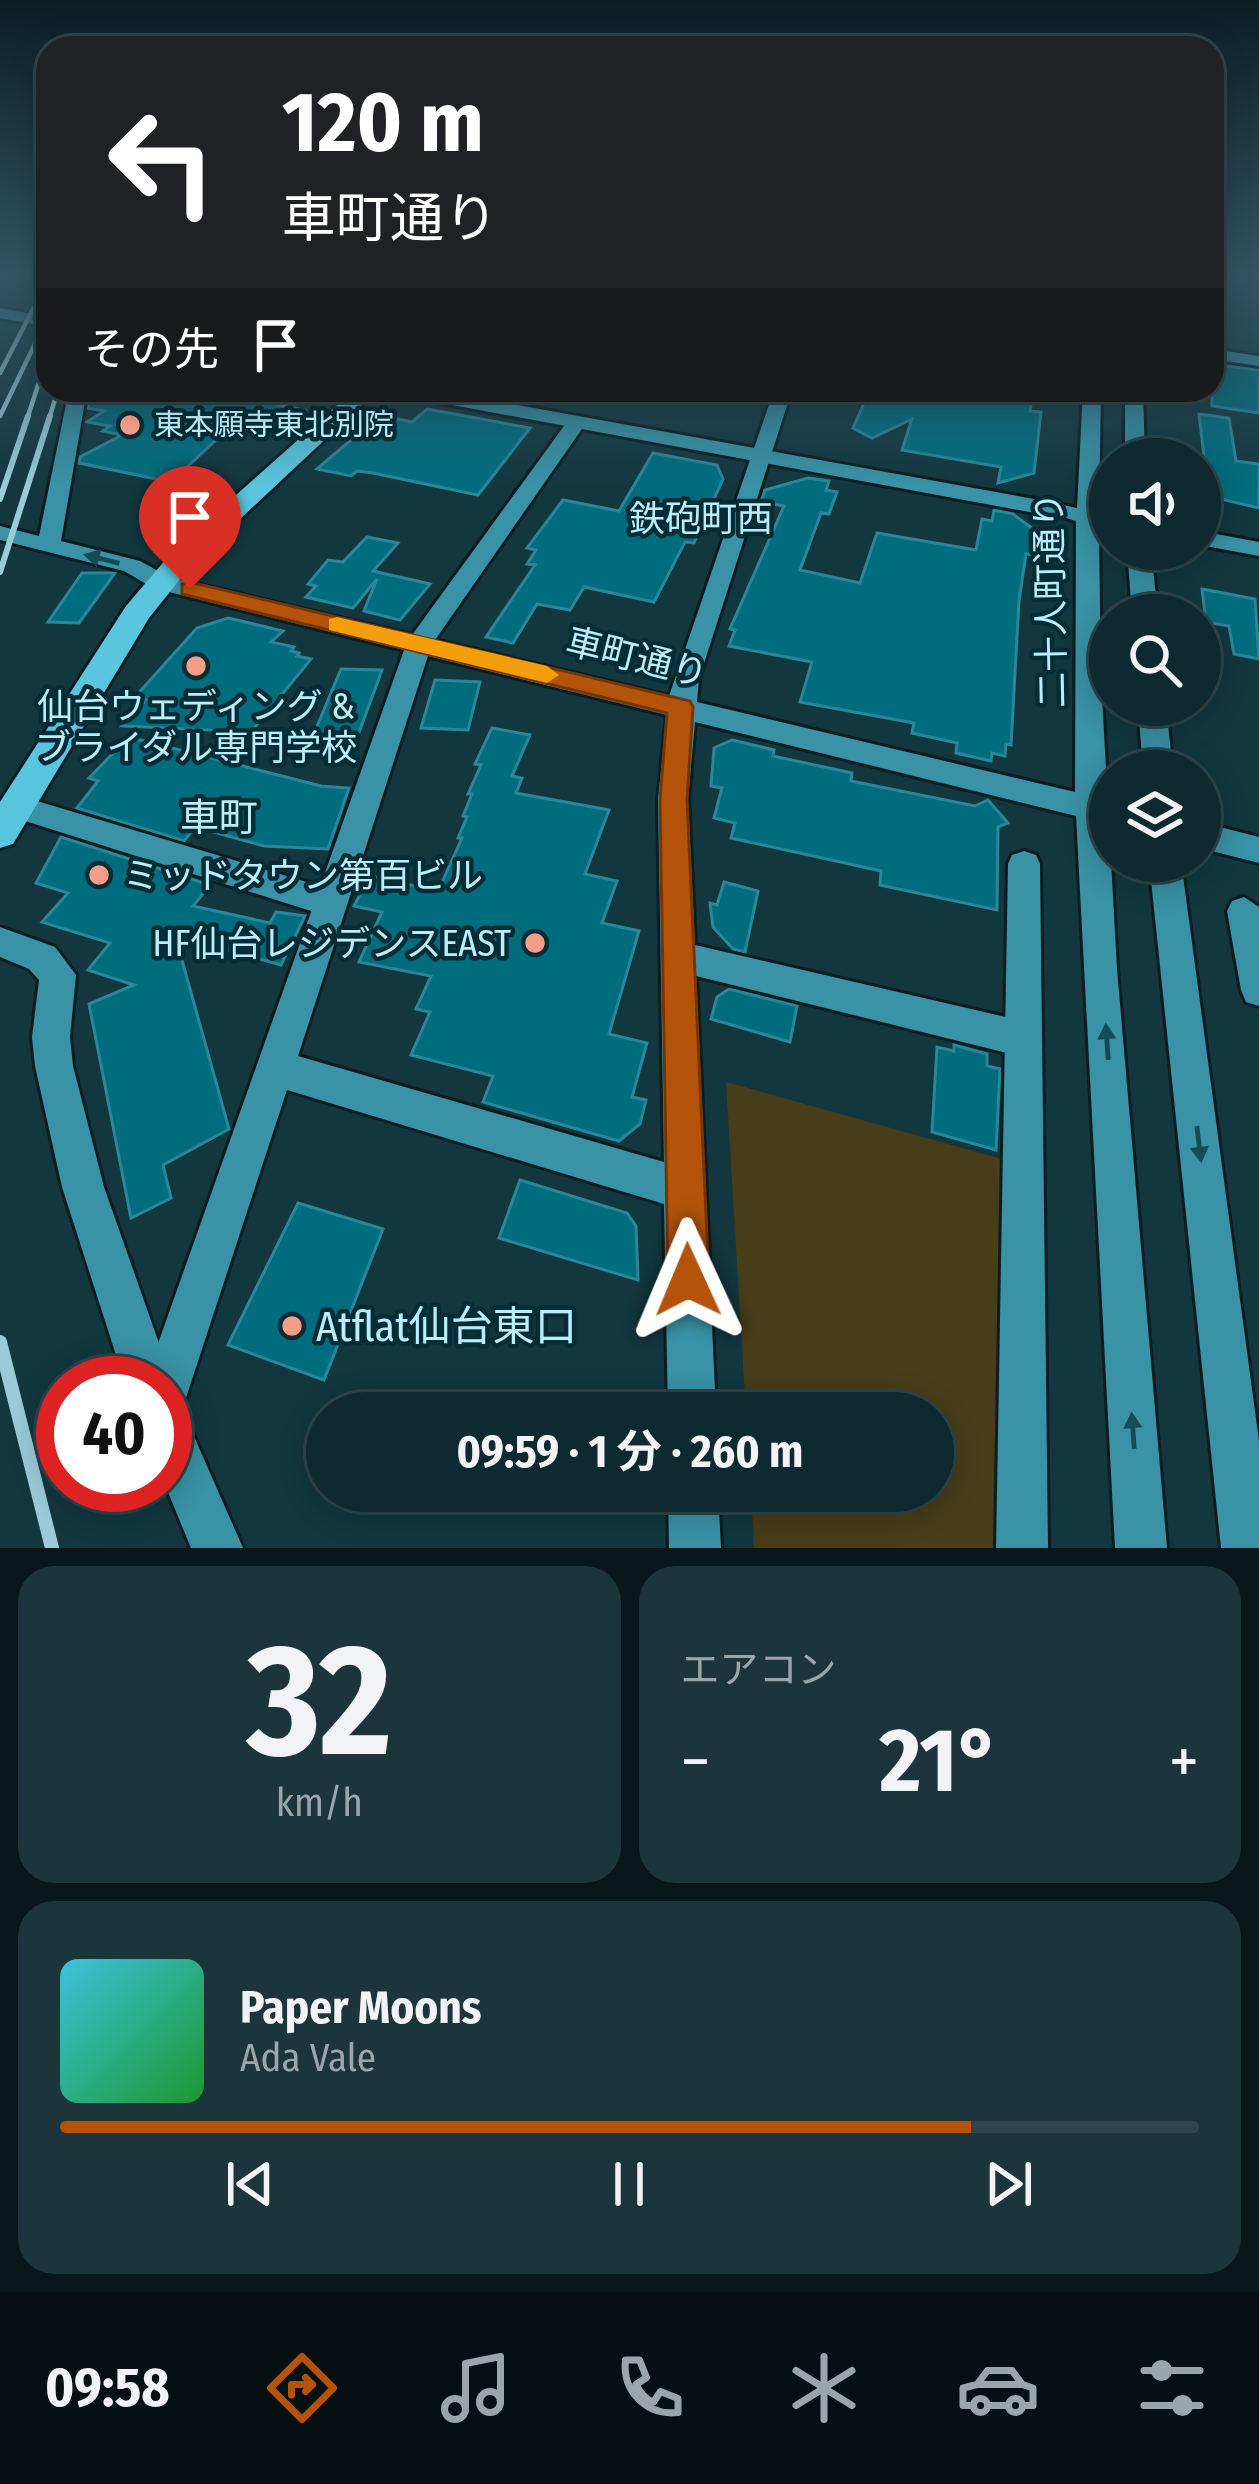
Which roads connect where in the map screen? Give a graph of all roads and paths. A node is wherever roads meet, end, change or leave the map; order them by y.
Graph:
1 (1224, 357) edge
2 (1259, 361) edge
3 (76, 402) edge
4 (354, 402) edge
5 (467, 402) edge
6 (509, 402) edge
7 (779, 402) edge
8 (1093, 402) edge
9 (1134, 402) edge
10 (576, 423) junction
11 (1094, 438) edge
12 (1135, 438) edge
13 (761, 451) junction
14 (1089, 509) edge
15 (1221, 524) edge
16 (1259, 531) edge
17 (0, 533) edge
18 (1221, 542) edge
19 (49, 546) junction
20 (1259, 549) edge
21 (1099, 570) edge
22 (162, 583) junction
23 (419, 644) junction
24 (681, 707) junction
25 (1101, 750) edge
26 (1089, 807) edge
27 (9, 820) edge
28 (1221, 840) edge
29 (1259, 850) edge
30 (1024, 864) dead end
31 (1106, 882) edge
32 (1168, 882) edge
33 (330, 903) junction
34 (1244, 911) dead end
35 (0, 942) edge
36 (677, 956) junction
37 (1259, 990) edge
38 (1023, 1039) junction
39 (278, 1069) junction
40 (686, 1190) junction
41 (140, 1356) edge
42 (178, 1356) edge
43 (691, 1392) edge
44 (192, 1489) edge
45 (694, 1512) edge
46 (217, 1548) edge
47 (695, 1548) edge
48 (1022, 1548) edge
49 (1141, 1548) edge
50 (1247, 1548) edge

1 - 2 street
3 - 19 street
4 - 22 highway
5 - 10 street
6 - 13 street
7 - 13 street
8 - 11 street, 二十人町通り
9 - 12 street
10 - 13 street
10 - 23 street
13 - 14 street
13 - 24 street
15 - 16 street
17 - 19 street, 車町通り
18 - 20 street
22 -> 19 street, 車町通り
21 - 25 street, 二十人町通り
22 - 23 street, 車町通り
22 - 27 highway
23 - 24 street, 車町通り
23 - 33 street
24 - 26 street, 車町通り
24 - 36 street
27 - 33 street
28 - 29 street
30 - 38 street
49 -> 31 street, 二十人町通り
32 -> 50 street
33 - 39 street
34 - 37 street
35 - 41 street
36 - 38 street
36 - 40 street
38 - 48 street
39 - 40 street
39 - 42 street
40 - 43 street
44 - 46 street
45 - 47 street

